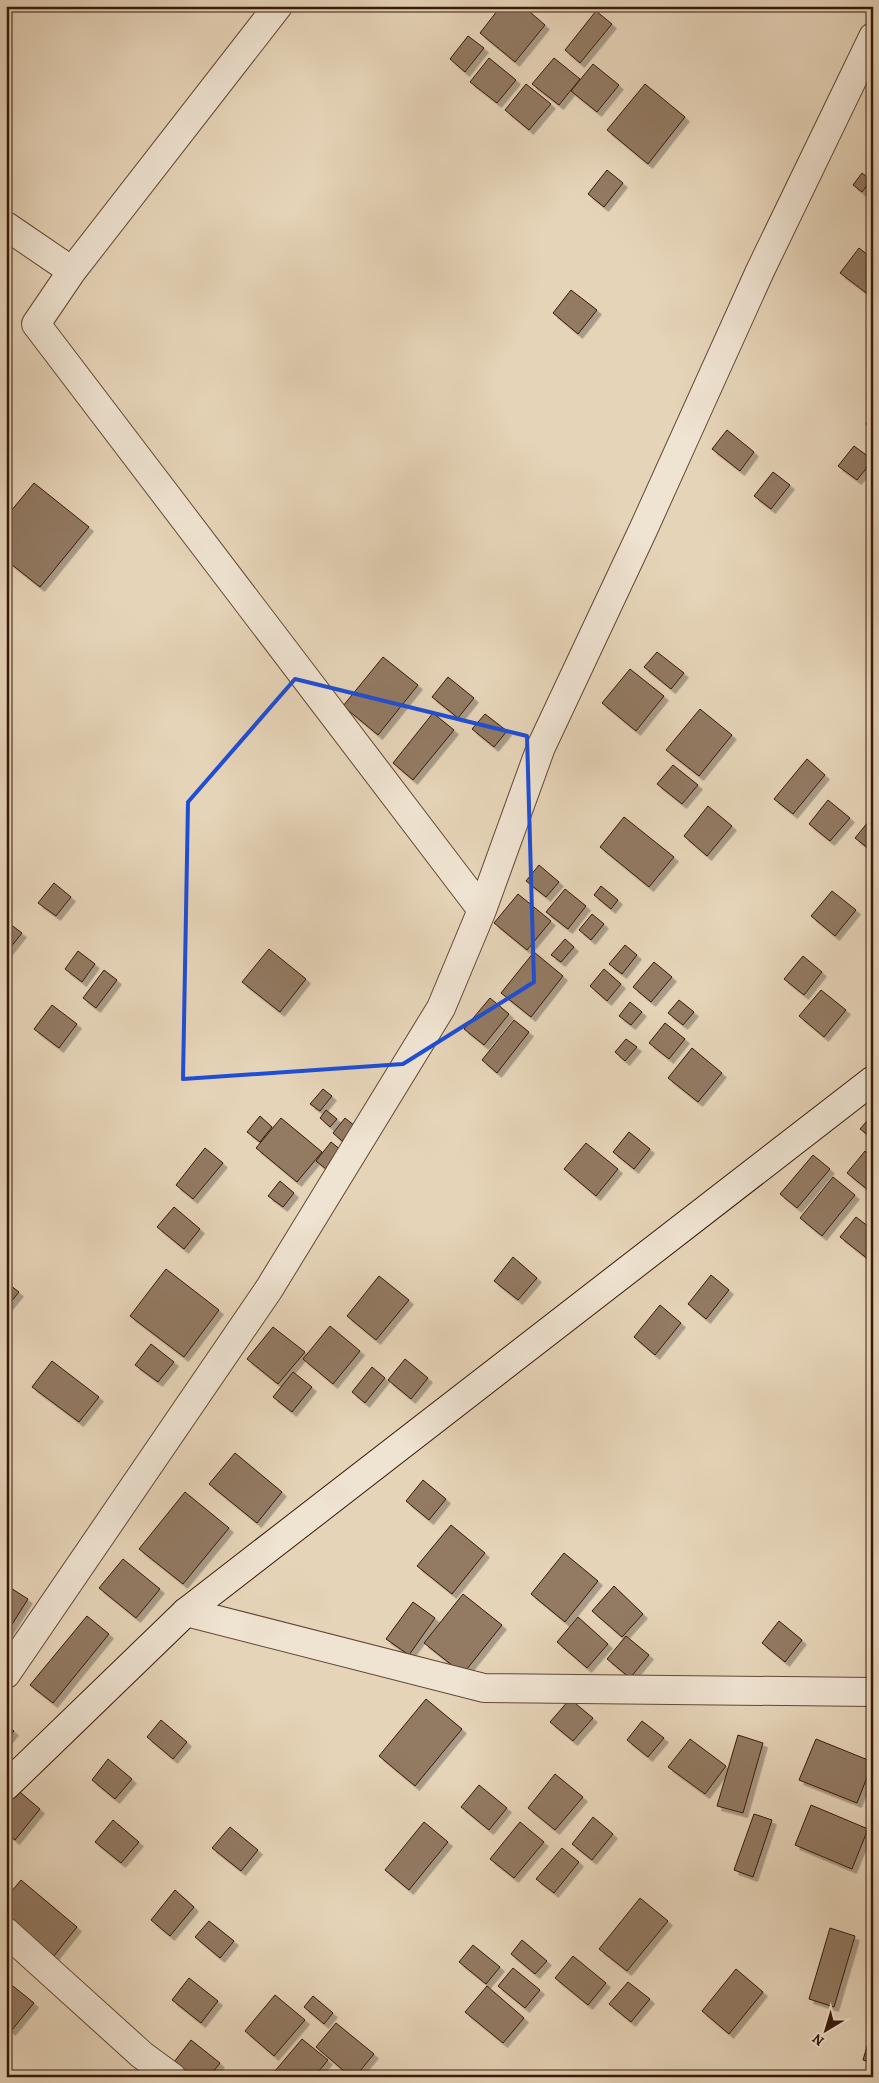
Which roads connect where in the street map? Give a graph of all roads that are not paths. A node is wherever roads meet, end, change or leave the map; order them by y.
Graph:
1 (278, 6) edge
2 (873, 37) edge
3 (6, 226) edge
4 (72, 271) junction
5 (482, 910) junction
6 (873, 1080) edge
7 (186, 1612) junction
8 (6, 1674) edge
9 (873, 1692) edge
10 (6, 1786) edge
11 (6, 1932) edge
12 (172, 2077) edge

1 - 4 street
2 - 5 street
3 - 4 street
4 - 5 street
5 - 8 street
6 - 7 street
7 - 9 street
7 - 10 street
11 - 12 street

